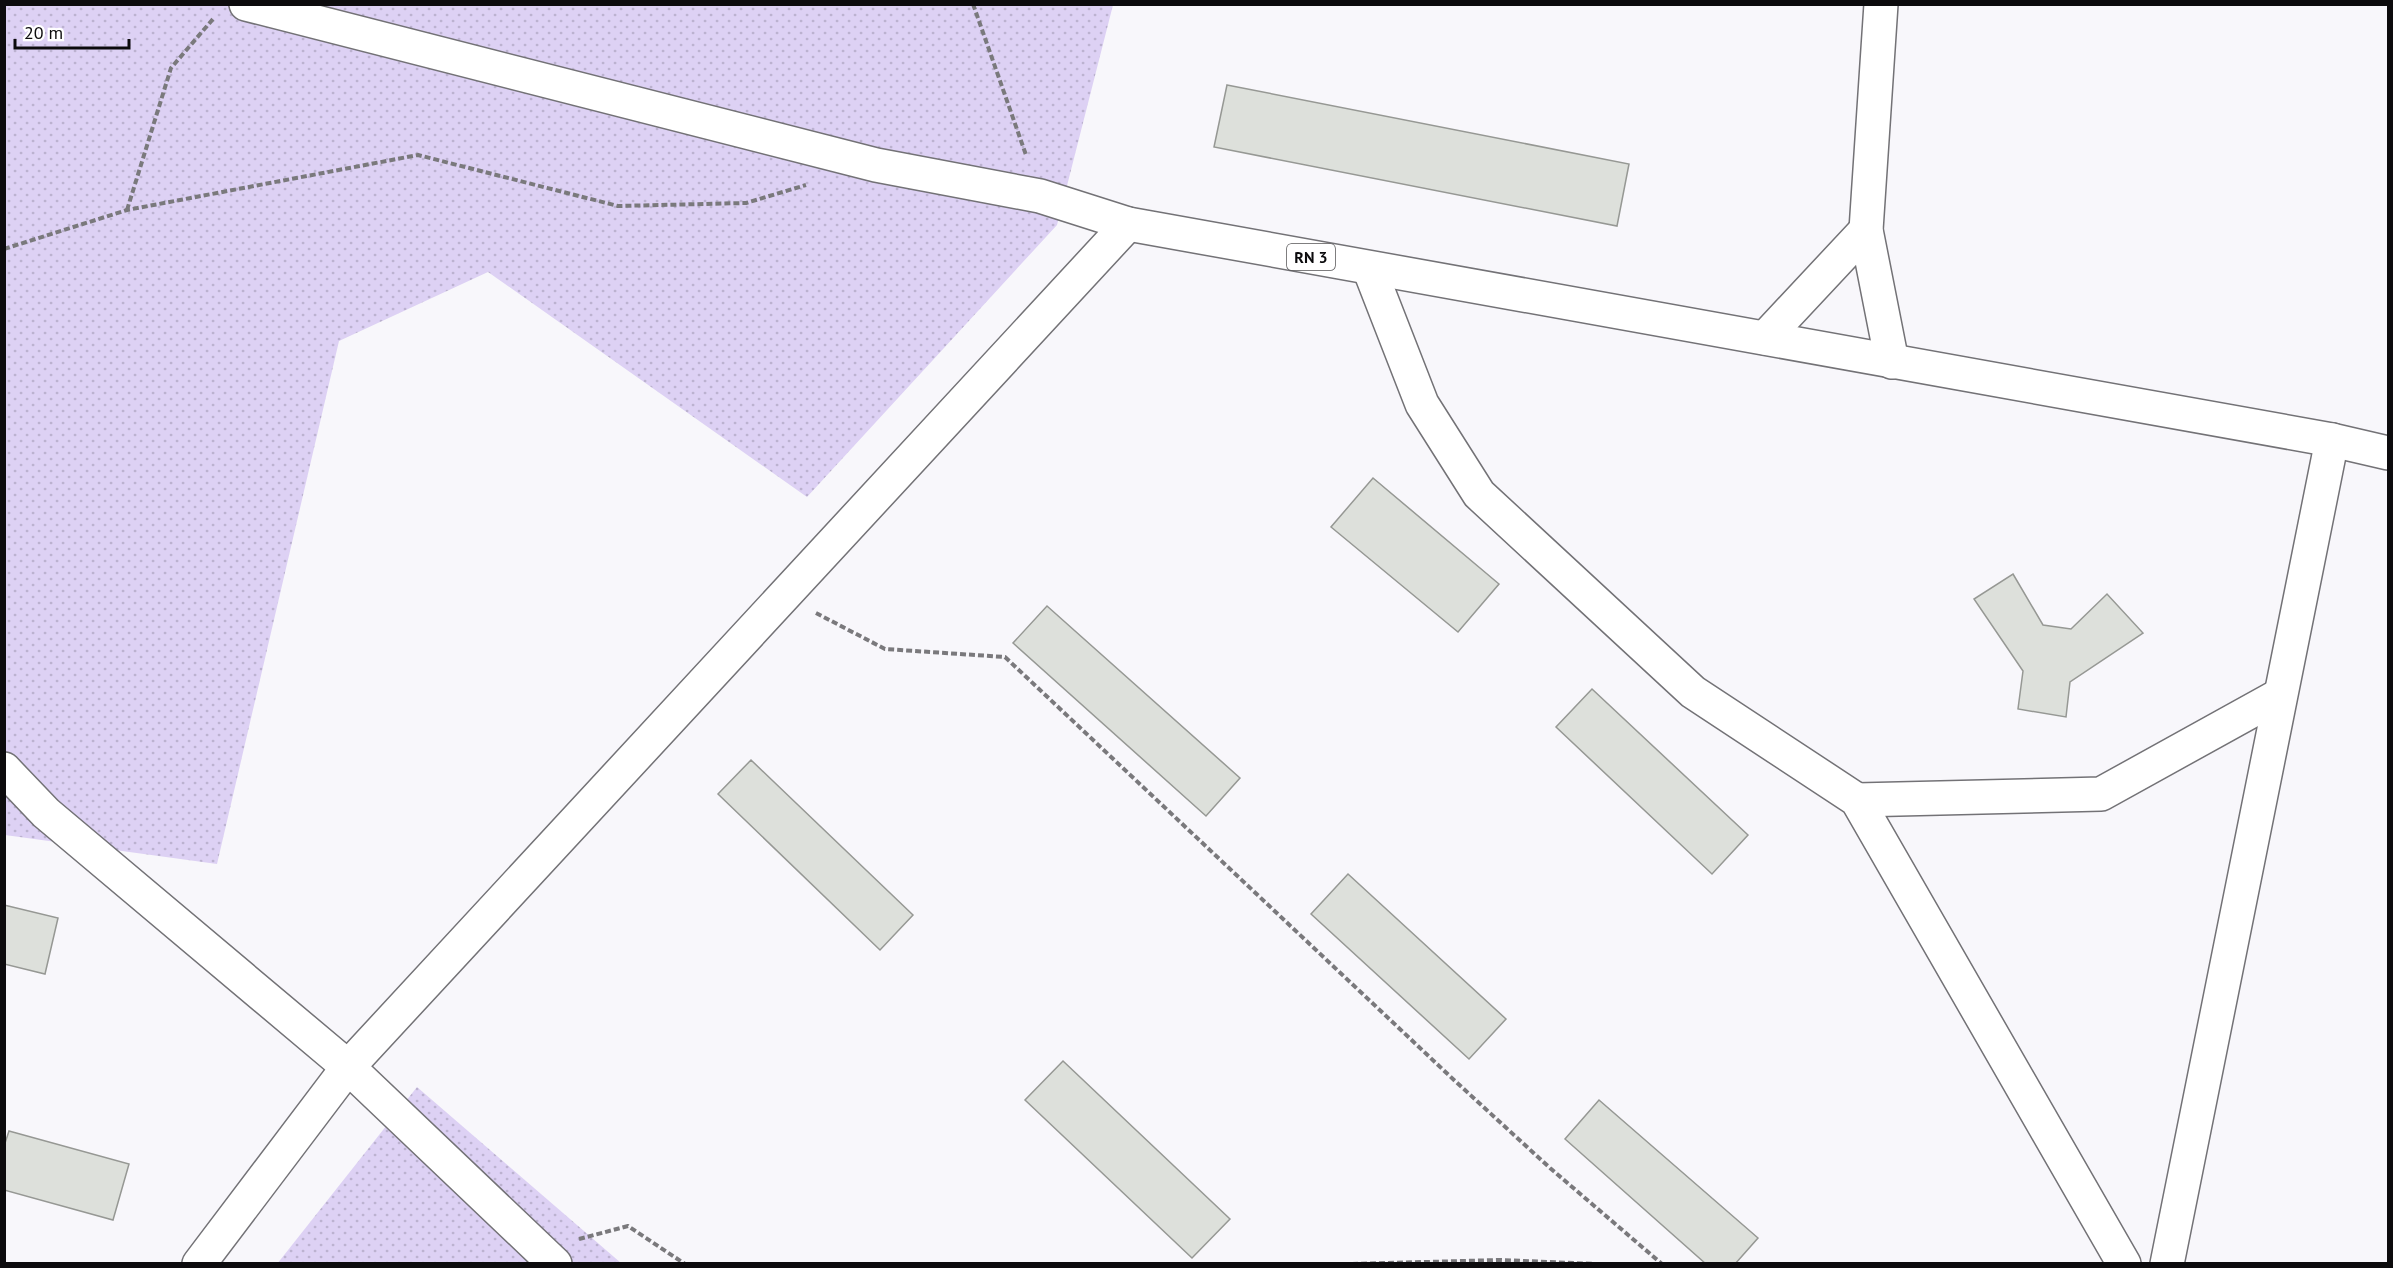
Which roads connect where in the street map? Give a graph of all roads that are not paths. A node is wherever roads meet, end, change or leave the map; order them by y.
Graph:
1 (1881, 4) edge
2 (232, 9) edge
3 (1128, 224) junction
4 (1866, 230) junction
5 (1369, 268) junction
6 (1765, 339) junction
7 (1892, 362) junction
8 (2332, 440) junction
9 (2388, 453) edge
10 (2280, 695) junction
11 (4, 769) edge
12 (1857, 800) junction
13 (348, 1067) junction
14 (547, 1257) edge
15 (199, 1263) edge
16 (2124, 1263) edge
17 (2167, 1263) edge

1 - 4 street
2 - 3 street, RN 3
3 - 5 street, RN 3
3 - 13 street
4 - 6 street
4 - 7 street
5 - 6 street, RN 3
5 - 12 street
6 - 7 street, RN 3
7 - 8 street, RN 3
8 - 9 street, RN 3
8 - 10 street
10 - 12 street
10 - 17 street
11 - 13 street
12 - 16 street
13 - 14 street
13 - 15 street

